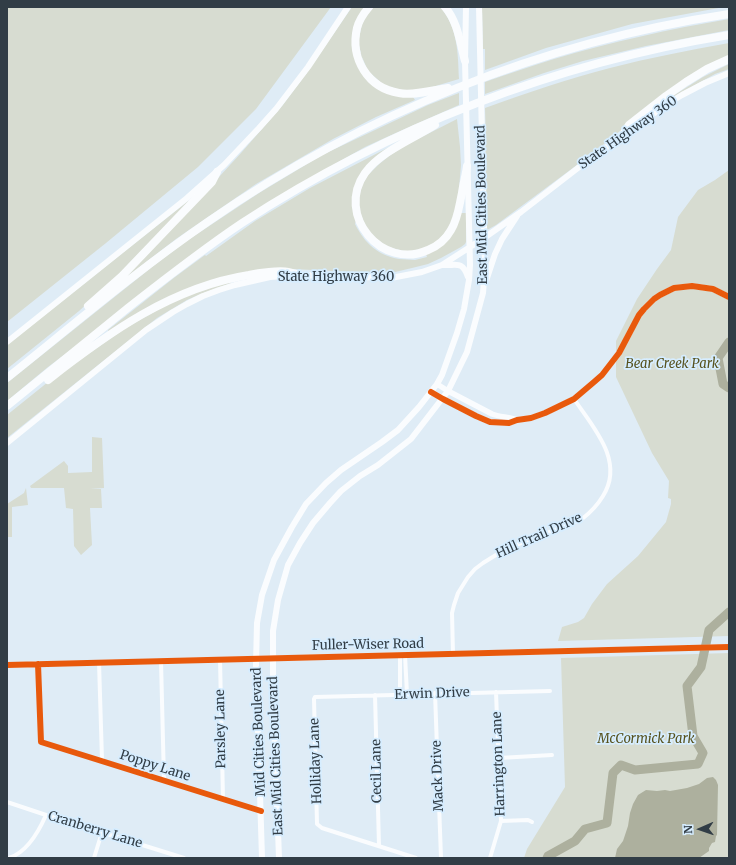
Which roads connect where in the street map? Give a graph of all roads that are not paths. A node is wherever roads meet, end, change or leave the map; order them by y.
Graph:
1 (348, 7) edge
2 (369, 7) edge
3 (445, 7) edge
4 (466, 7) edge
5 (479, 7) edge
6 (729, 14) edge
7 (729, 35) edge
8 (729, 59) edge
9 (465, 61) junction
10 (729, 73) edge
11 (461, 86) junction
12 (455, 111) junction
13 (622, 136) junction
14 (467, 166) junction
15 (217, 172) junction
16 (521, 212) junction
17 (484, 238) junction
18 (469, 248) junction
19 (442, 265) junction
20 (300, 275) junction
21 (469, 280) junction
22 (483, 293) junction
23 (729, 297) edge
24 (7, 342) edge
25 (446, 365) joint
26 (7, 373) edge
27 (7, 378) edge
28 (437, 384) junction
29 (431, 392) junction
30 (448, 392) junction
31 (443, 399) junction
32 (574, 399) junction
33 (7, 406) edge
34 (7, 412) edge
35 (517, 420) junction
36 (7, 443) edge
37 (728, 647) edge
38 (453, 654) junction
39 (403, 655) junction
40 (256, 658) junction
41 (273, 658) junction
42 (220, 659) junction
43 (161, 661) junction
44 (99, 662) junction
45 (7, 664) edge
46 (38, 664) junction
47 (550, 691) dead end
48 (496, 692) junction
49 (407, 694) junction
50 (435, 694) junction
51 (375, 695) junction
52 (400, 695) junction
53 (315, 697) joint
54 (552, 755) dead end
55 (499, 758) junction
56 (102, 760) junction
57 (164, 781) junction
58 (223, 799) junction
59 (7, 802) edge
60 (261, 811) junction
61 (46, 815) junction
62 (501, 821) junction
63 (532, 822) dead end
64 (102, 832) junction
65 (378, 846) junction
66 (9, 858) edge
67 (94, 858) edge
68 (184, 858) edge
69 (262, 858) edge
70 (279, 858) edge
71 (416, 858) edge
72 (441, 858) edge
73 (490, 858) edge

1 - 15 main road
2 - 11 highway
3 - 9 highway
4 - 9 main road, East Mid Cities Boulevard
5 - 17 main road, East Mid Cities Boulevard
6 - 11 highway
7 - 12 highway
8 - 13 highway
9 - 14 main road, East Mid Cities Boulevard
10 - 13 main road, State Highway 360
11 - 27 highway
12 - 14 highway
12 - 33 highway
13 - 16 main road, State Highway 360
14 - 18 main road, East Mid Cities Boulevard
15 - 24 main road
15 - 26 highway
16 - 17 main road, State Highway 360
16 - 22 main road
17 - 18 main road, State Highway 360
17 - 22 main road, East Mid Cities Boulevard
18 - 19 main road, State Highway 360
18 - 21 main road, East Mid Cities Boulevard
19 - 20 main road, State Highway 360
19 - 21 main road
20 - 34 highway
20 - 36 main road, State Highway 360
21 - 25 main road, East Mid Cities Boulevard
22 - 30 main road, East Mid Cities Boulevard
23 - 32 street
25 - 28 main road, Mid Cities Boulevard
28 - 29 main road, Mid Cities Boulevard
28 - 30 street
29 - 31 street
29 - 40 main road, Mid Cities Boulevard
30 - 31 main road, East Mid Cities Boulevard
30 - 35 street
31 - 35 street
31 - 41 main road, East Mid Cities Boulevard
32 - 35 street
32 - 38 street, Hill Trail Drive
37 - 38 street, Fuller-Wiser Road
38 - 39 street, Fuller-Wiser Road
39 - 41 street, Fuller-Wiser Road
39 - 49 street
39 - 52 street
40 - 41 street, Fuller-Wiser Road
40 - 42 street, Fuller-Wiser Road
40 - 60 main road, Mid Cities Boulevard
41 - 70 main road, East Mid Cities Boulevard
42 - 43 street, Fuller-Wiser Road
42 - 58 street, Parsley Lane
43 - 44 street, Fuller-Wiser Road
43 - 57 street
44 - 46 street, Fuller-Wiser Road
44 - 56 street
45 - 46 street, Fuller-Wiser Road
46 - 56 street, Poppy Lane
47 - 48 street, Erwin Drive
48 - 50 street, Erwin Drive
48 - 55 street, Harrington Lane
49 - 50 street, Erwin Drive
49 - 52 street, Erwin Drive
50 - 72 street, Mack Drive
51 - 52 street, Erwin Drive
51 - 53 street, Erwin Drive
51 - 65 street, Cecil Lane
53 - 65 street, Holliday Lane
54 - 55 street
55 - 62 street, Harrington Lane
56 - 57 street, Poppy Lane
57 - 58 street, Poppy Lane
58 - 60 street, Poppy Lane
59 - 61 street, Cranberry Lane
60 - 69 main road, Mid Cities Boulevard
61 - 64 street, Cranberry Lane
61 - 66 street
62 - 63 street
62 - 73 street, Harrington Lane
64 - 67 street
64 - 68 street, Cranberry Lane
65 - 71 street

